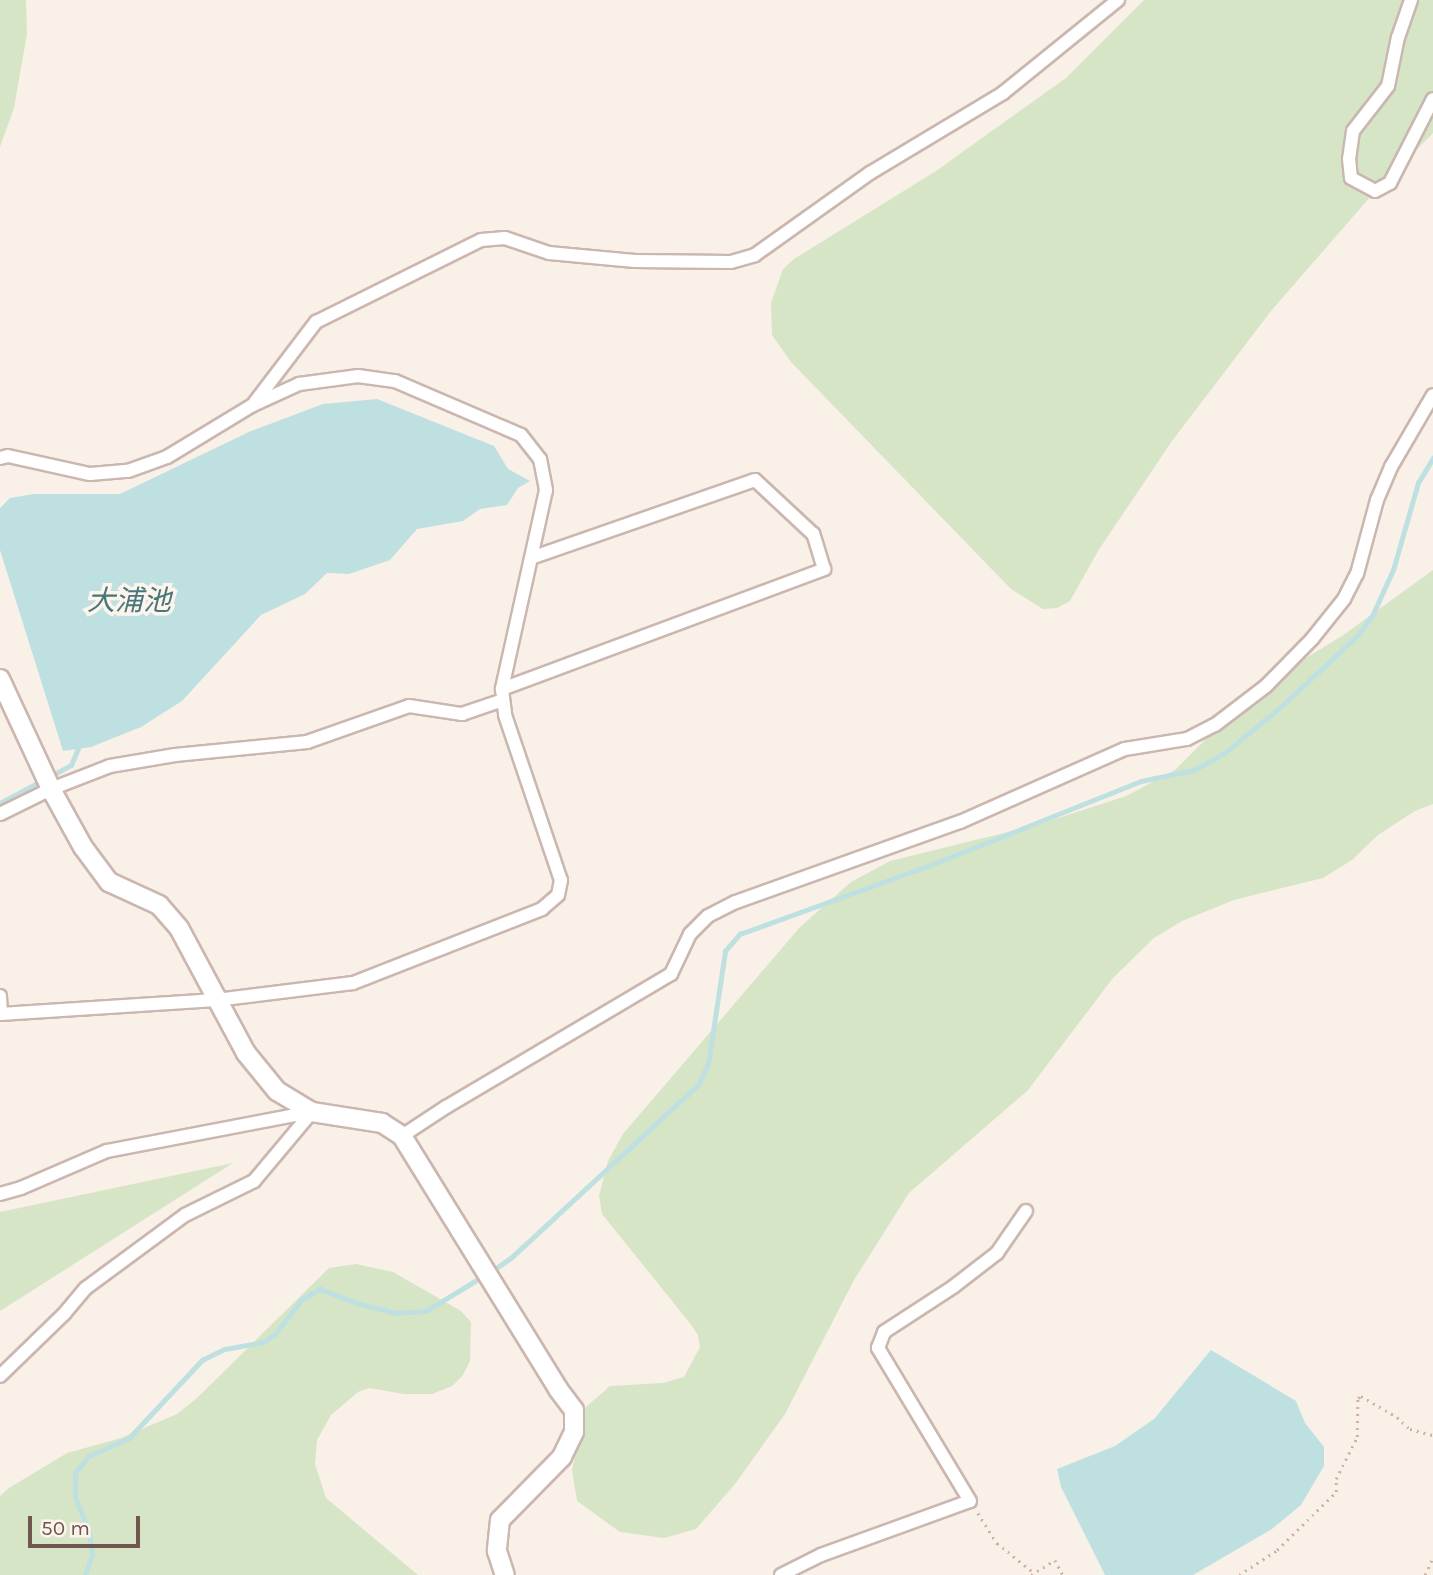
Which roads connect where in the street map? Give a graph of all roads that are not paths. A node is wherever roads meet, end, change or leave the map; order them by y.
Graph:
1 (1118, 0) edge
2 (1411, 0) edge
3 (1433, 99) edge
4 (1433, 395) edge
5 (253, 405) junction
6 (0, 458) edge
7 (531, 558) junction
8 (0, 680) edge
9 (503, 695) junction
10 (51, 789) junction
11 (0, 814) edge
12 (0, 996) edge
13 (216, 1000) junction
14 (1, 1014) edge
15 (312, 1112) junction
16 (402, 1136) junction
17 (0, 1194) edge
18 (1026, 1211) dead end
19 (0, 1376) edge
20 (505, 1575) edge
21 (781, 1575) edge

1 - 5 street
2 - 3 street
4 - 16 street
5 - 6 street
5 - 7 street
7 - 9 street
7 - 9 street
8 - 10 street
9 - 10 street
9 - 13 street
10 - 11 street
10 - 13 street
12 - 14 street
13 - 14 street
13 - 15 street
15 - 16 street
15 - 17 street
15 - 19 street
16 - 20 street
18 - 21 street

